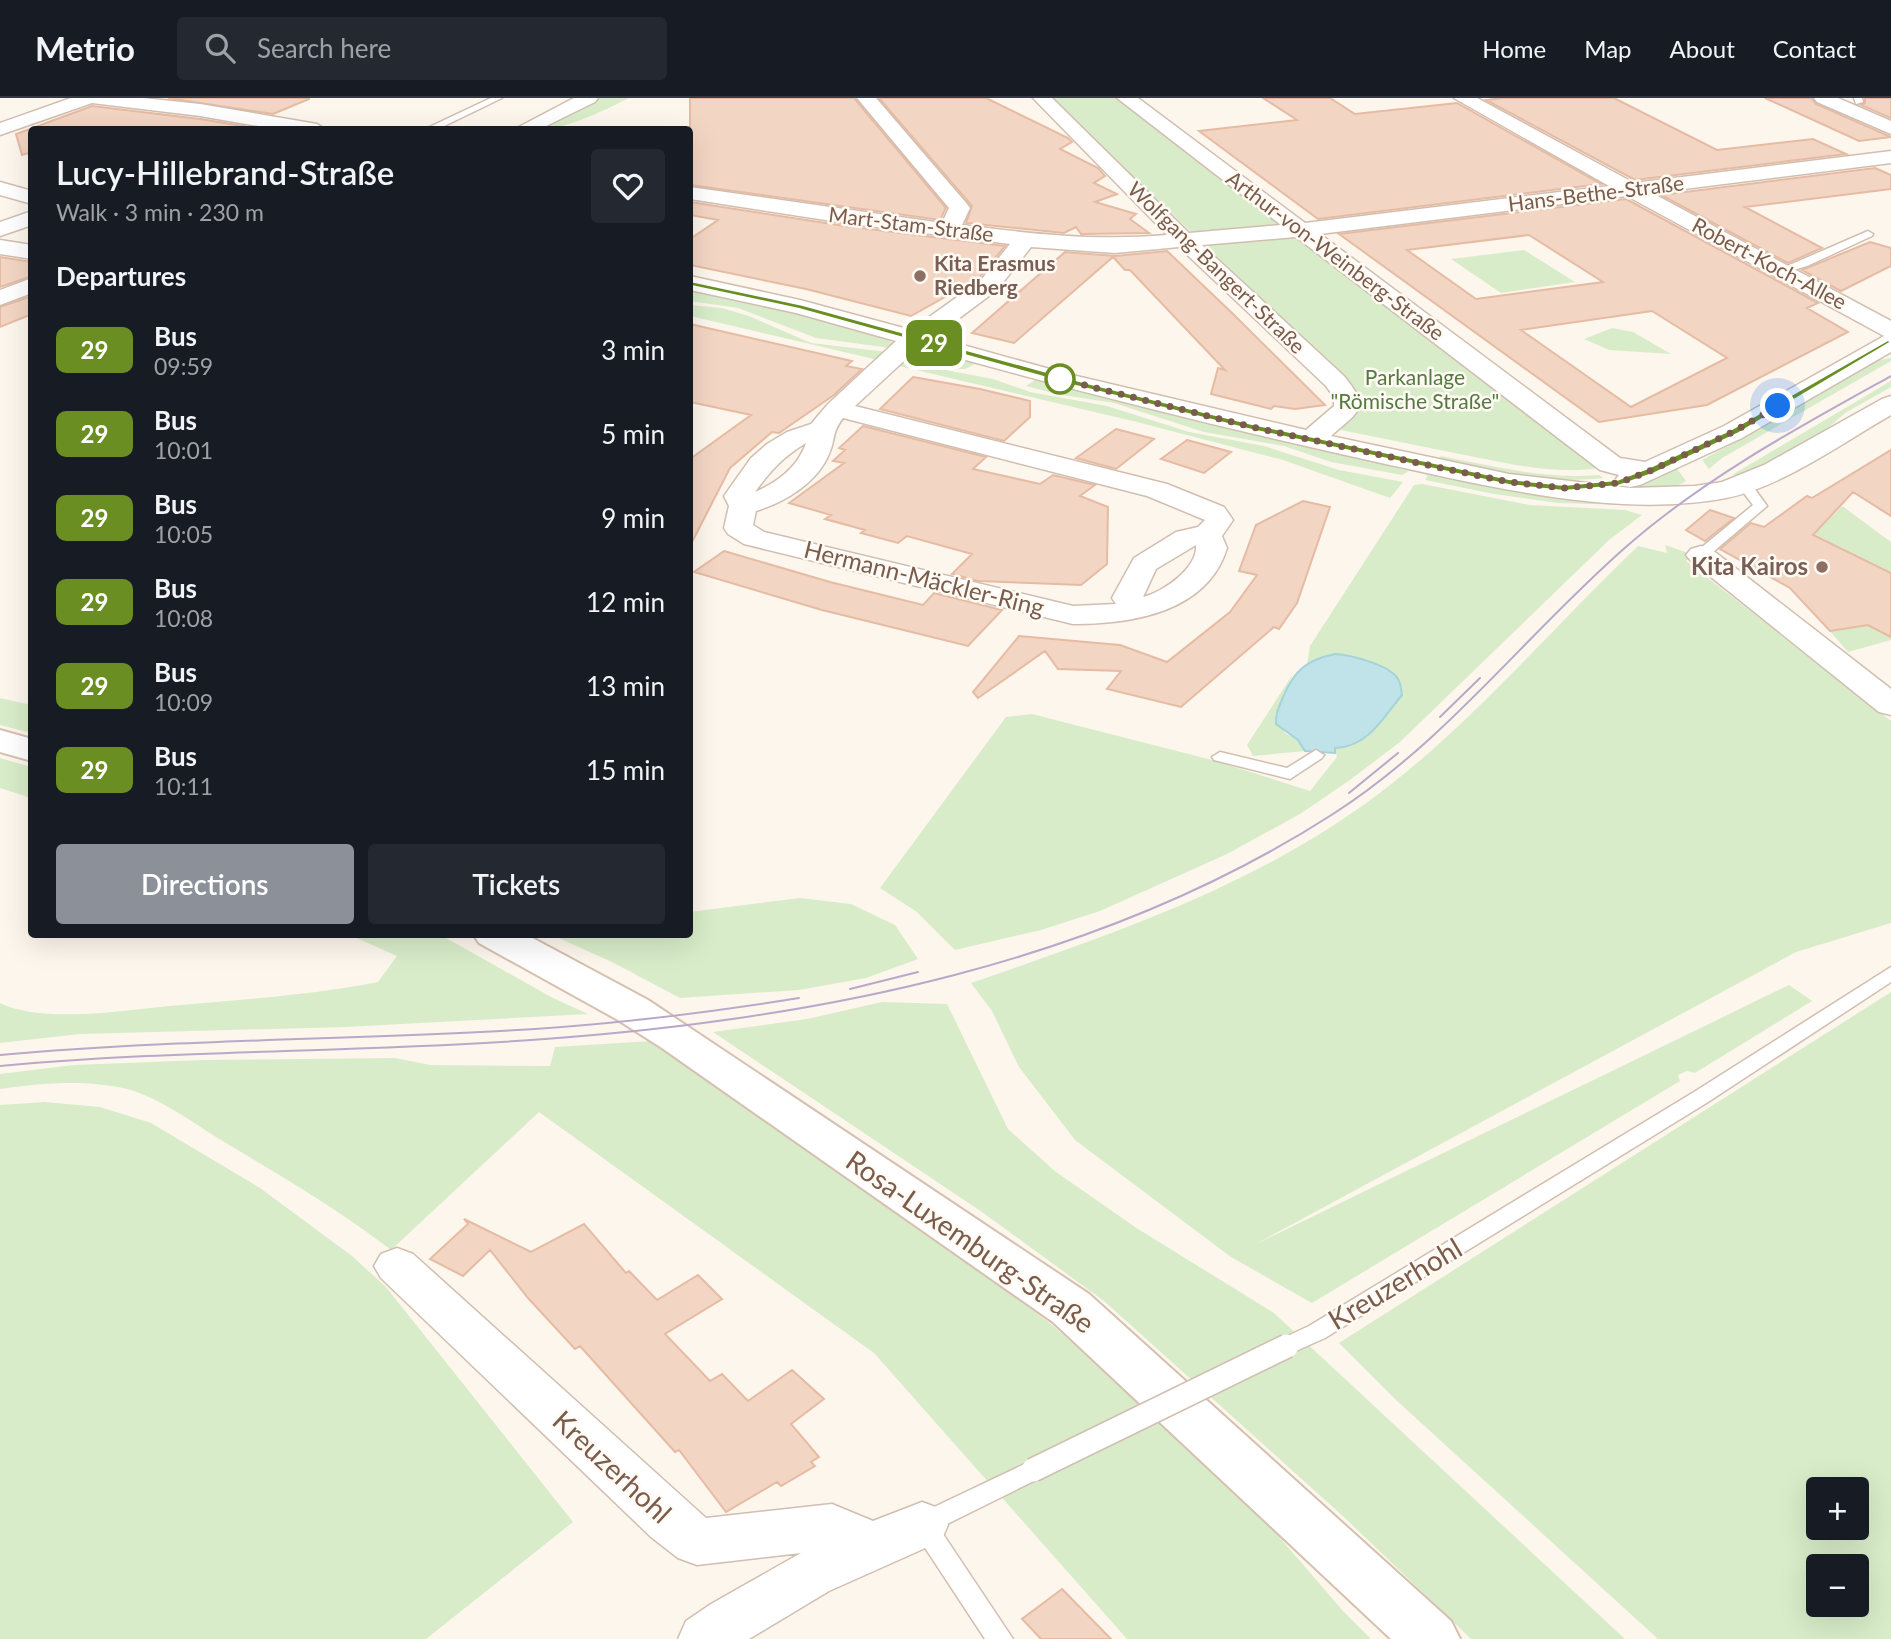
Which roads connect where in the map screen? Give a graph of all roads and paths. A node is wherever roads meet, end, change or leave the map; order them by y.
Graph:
1 (91, 98) edge
2 (498, 98) edge
3 (866, 98) edge
4 (1042, 98) edge
5 (1126, 98) edge
6 (1463, 98) edge
7 (1824, 98) edge
8 (535, 100) dead end
9 (581, 102) edge
10 (294, 126) edge
11 (436, 126) edge
12 (530, 126) edge
13 (1891, 128) edge
14 (0, 129) edge
15 (1891, 157) edge
16 (0, 188) edge
17 (1630, 190) junction
18 (693, 193) edge
19 (28, 197) edge
20 (28, 219) edge
21 (0, 230) edge
22 (949, 230) junction
23 (1301, 230) junction
24 (1868, 234) dead end
25 (1025, 240) junction
26 (1186, 242) junction
27 (0, 247) edge
28 (28, 251) edge
29 (1783, 270) junction
30 (693, 285) edge
31 (28, 287) edge
32 (0, 298) edge
33 (1891, 331) edge
34 (915, 338) junction
35 (1891, 342) edge
36 (1891, 404) edge
37 (837, 409) junction
38 (1311, 440) junction
39 (1718, 440) junction
40 (1652, 470) junction
41 (1744, 484) junction
42 (1564, 488) junction
43 (743, 506) joint
44 (1208, 534) junction
45 (1701, 555) joint
46 (1135, 607) junction
47 (1891, 705) edge
48 (0, 741) edge
49 (28, 749) edge
50 (1316, 755) dead end
51 (1220, 757) dead end
52 (500, 938) edge
53 (1891, 973) edge
54 (397, 1266) dead end
55 (922, 1525) junction
56 (872, 1545) junction
57 (706, 1639) edge
58 (1000, 1639) edge
59 (1431, 1639) edge

1 - 10 street
1 - 14 street
2 - 11 lane
3 - 22 street
4 - 26 street, Wolfgang-Bangert-Straße
5 - 23 street, Arthur-von-Weinberg-Straße
6 - 17 street, Robert-Koch-Allee
7 - 13 street
8 - 9 street
9 - 12 street
15 - 17 street, Hans-Bethe-Straße
16 - 19 street
17 - 23 street, Hans-Bethe-Straße
17 - 29 street, Robert-Koch-Allee
18 - 22 street, Mart-Stam-Straße
20 - 21 street
22 - 25 street, Mart-Stam-Straße
23 - 26 street, Mart-Stam-Straße
23 - 40 street, Arthur-von-Weinberg-Straße
24 - 29 lane
25 - 26 street, Mart-Stam-Straße
25 - 34 street, Hermann-Mäckler-Ring
26 - 38 street, Wolfgang-Bangert-Straße
27 - 28 street
29 - 33 street, Robert-Koch-Allee
30 - 34 street
31 - 32 street
34 - 37 street, Hermann-Mäckler-Ring
34 - 38 street
35 - 39 street
36 - 41 street
37 - 43 street, Hermann-Mäckler-Ring
37 - 44 street, Hermann-Mäckler-Ring
38 - 42 street
39 - 40 street
39 - 41 street
40 - 42 street
41 - 42 street
41 - 45 lane
43 - 46 street, Hermann-Mäckler-Ring
44 - 46 street, Hermann-Mäckler-Ring
44 - 46 street
45 - 47 street
48 - 49 main road
50 - 51 lane
52 - 59 main road, Rosa-Luxemburg-Straße
53 - 55 lane, Kreuzerhohl, bridge
54 - 56 street, Kreuzerhohl
55 - 56 street, Kreuzerhohl
55 - 58 lane
56 - 57 street, Kreuzerhohl

